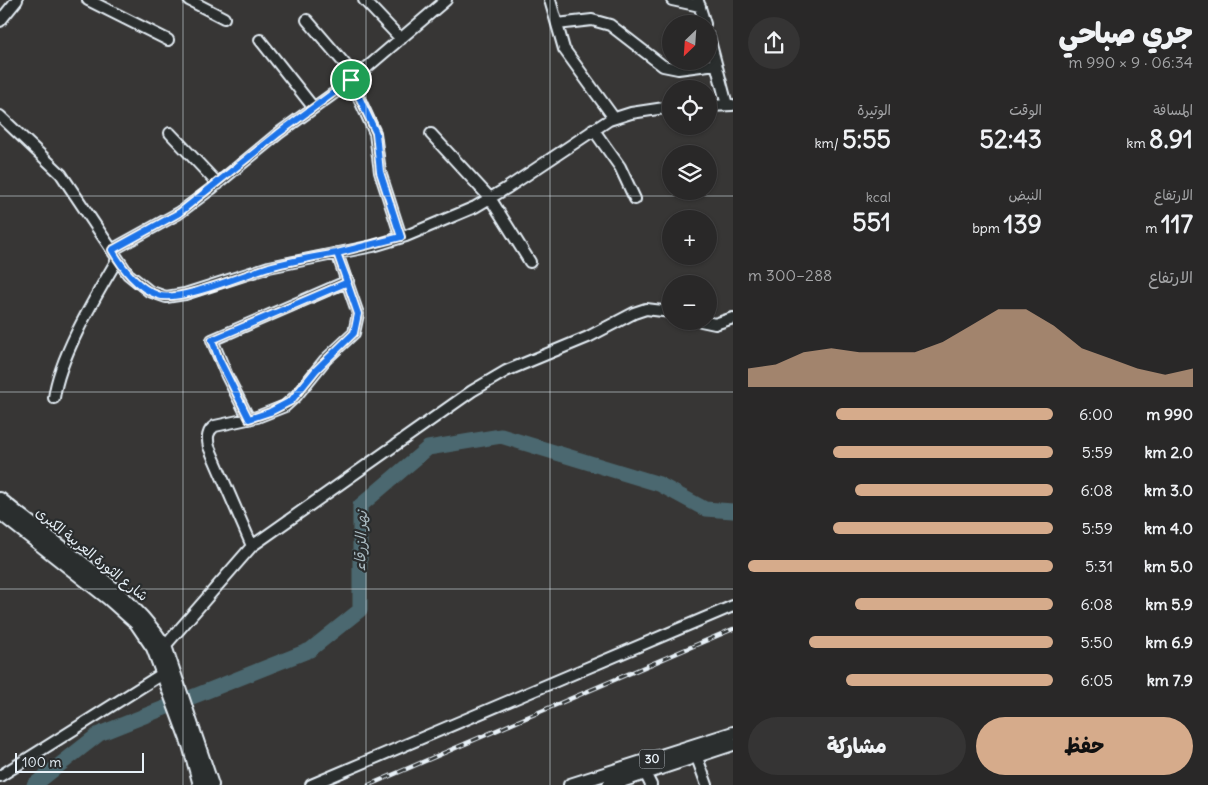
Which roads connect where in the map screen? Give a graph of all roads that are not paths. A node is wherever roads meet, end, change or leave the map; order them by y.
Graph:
1 (17, 0) edge
2 (88, 0) edge
3 (189, 0) edge
4 (364, 0) edge
5 (446, 0) edge
6 (550, 0) edge
7 (672, 0) edge
8 (699, 3) edge
9 (224, 18) dead end
10 (308, 20) dead end
11 (0, 21) edge
12 (557, 24) junction
13 (401, 39) junction
14 (168, 40) dead end
15 (260, 40) dead end
16 (662, 65) edge
17 (718, 70) edge
18 (353, 79) junction
19 (730, 105) edge
20 (717, 106) edge
21 (314, 107) junction
22 (662, 108) edge
23 (0, 116) edge
24 (614, 118) junction
25 (593, 129) junction
26 (170, 133) dead end
27 (432, 134) dead end
28 (218, 184) junction
29 (490, 198) junction
30 (635, 199) dead end
31 (401, 237) junction
32 (112, 250) junction
33 (337, 253) junction
34 (117, 260) junction
35 (530, 262) dead end
36 (348, 282) junction
37 (662, 311) edge
38 (733, 318) edge
39 (717, 324) edge
40 (54, 398) dead end
41 (249, 419) junction
42 (0, 499) edge
43 (0, 513) edge
44 (252, 546) junction
45 (733, 606) edge
46 (165, 646) junction
47 (162, 674) junction
48 (177, 695) junction
49 (186, 722) junction
50 (732, 743) edge
51 (696, 756) junction
52 (644, 773) junction
53 (0, 776) edge
54 (200, 785) edge
55 (212, 785) edge
56 (311, 785) edge
57 (570, 785) edge
58 (609, 785) edge
59 (651, 785) edge
60 (707, 785) edge

1 - 11 street
2 - 14 street
3 - 9 street
4 - 13 street
5 - 13 street
6 - 12 street
7 - 8 street
10 - 18 street
12 - 16 street
12 - 24 street
13 - 18 street
15 - 21 street
17 - 19 street
18 - 21 street
18 - 31 street
19 - 20 street
21 - 28 street
22 - 24 street
23 - 32 street
24 - 25 street
25 - 29 street
25 - 30 street
26 - 28 street
27 - 29 street
28 - 32 street
29 - 31 street
29 - 35 street
31 - 33 street
32 - 34 street
33 - 34 street
33 - 36 street
34 - 40 street
36 - 41 street
36 - 41 street
37 - 44 street
38 - 39 street
41 - 44 street
42 - 46 main road, شارع الثورة العربية الكبرى
43 - 47 main road, شارع الثورة العربية الكبرى
44 - 46 street
45 - 56 street
46 - 48 main road, شارع الثورة العربية الكبرى
47 - 48 main road, شارع الثورة العربية الكبرى
47 - 53 street
48 - 49 main road
49 - 54 main road
49 - 55 main road
50 - 51 main road, 30
50 - 57 main road, 30
51 - 52 main road, 30
51 - 60 street
52 - 58 main road, 30
52 - 59 street

